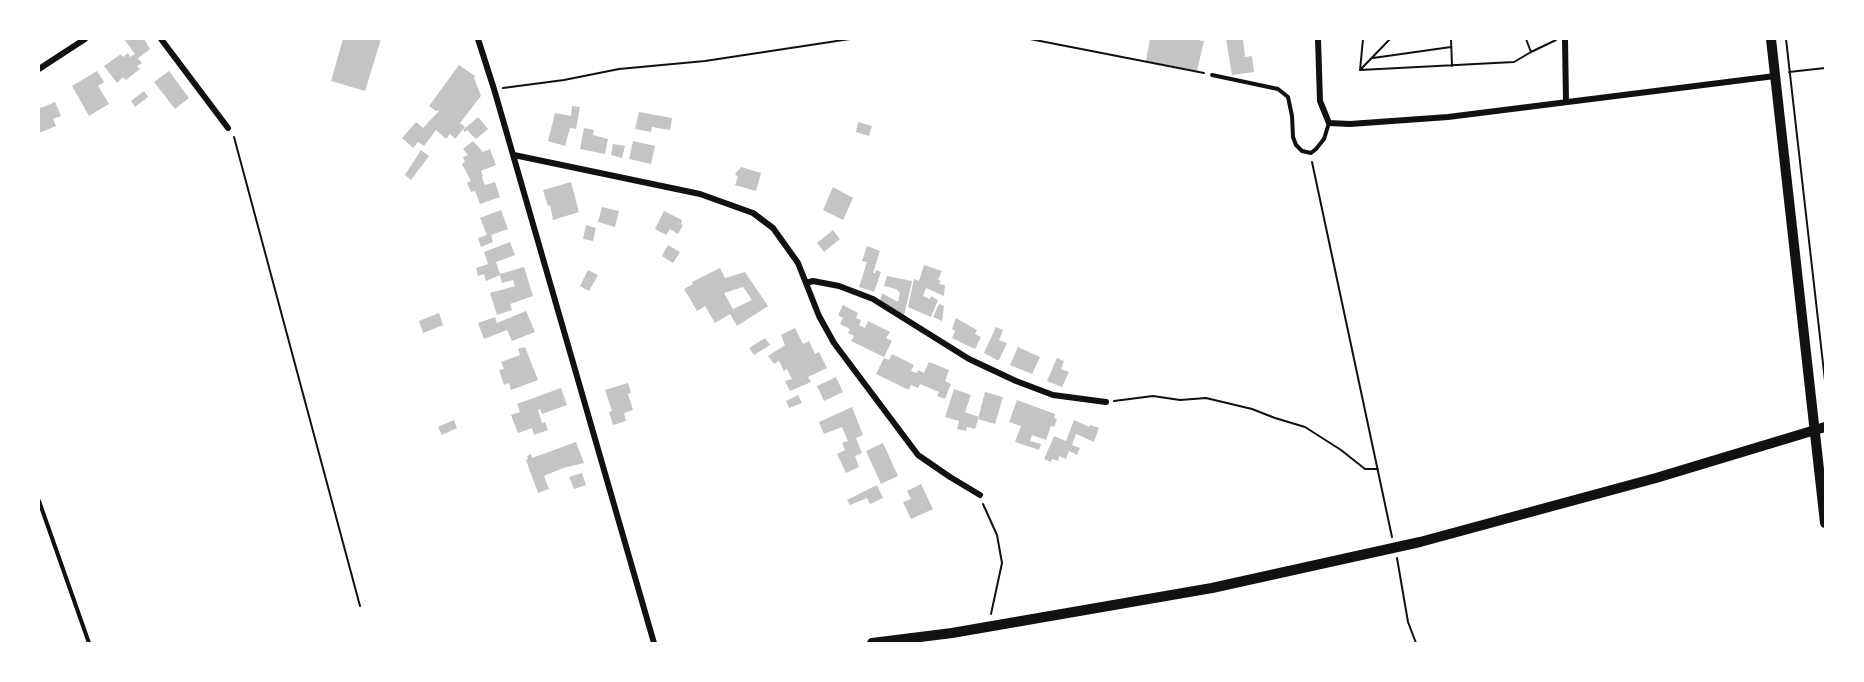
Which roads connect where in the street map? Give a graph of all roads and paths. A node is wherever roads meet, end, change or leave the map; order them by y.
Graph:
1 (85, 39) edge
2 (161, 39) edge
3 (478, 39) edge
4 (850, 39) edge
5 (1030, 39) edge
6 (1318, 39) edge
7 (1363, 39) edge
8 (1390, 39) edge
9 (1451, 39) edge
10 (1526, 39) edge
11 (1558, 39) edge
12 (1565, 39) edge
13 (1771, 39) edge
14 (1786, 39) edge
15 (1451, 47) junction
16 (1531, 52) junction
17 (1373, 58) junction
18 (1452, 66) junction
19 (1825, 68) edge
20 (39, 69) edge
21 (1360, 70) junction
22 (1790, 72) junction
23 (1212, 75) joint
24 (1775, 76) junction
25 (495, 89) junction
26 (1566, 102) junction
27 (1329, 123) junction
28 (228, 128) joint
29 (1311, 153) junction
30 (514, 155) junction
31 (806, 283) junction
32 (1825, 381) edge
33 (1106, 402) joint
34 (1825, 427) edge
35 (1378, 468) junction
36 (980, 495) joint
37 (39, 501) edge
38 (1386, 510) dead end
39 (1825, 523) edge
40 (1400, 569) dead end
41 (360, 606) dead end
42 (990, 616) dead end
43 (89, 643) edge
44 (654, 643) edge
45 (872, 643) edge
46 (1416, 643) edge

1 - 20 street
2 - 28 street
3 - 25 street
4 - 25 path
5 - 23 path
6 - 27 street
7 - 21 path
8 - 17 path
9 - 15 path
10 - 16 path
11 - 16 path
12 - 26 street
13 - 24 main road
14 - 22 path
15 - 17 path
15 - 18 path
16 - 18 path
17 - 21 path
18 - 21 path
19 - 22 path
22 - 24 path
22 - 32 path
23 - 29 lane
24 - 26 street
24 - 39 main road
25 - 30 street
26 - 27 street
27 - 29 lane
28 - 41 path
29 - 35 path
30 - 31 street
30 - 44 street
31 - 33 street
31 - 36 street
33 - 35 path
34 - 45 main road
35 - 38 path
36 - 42 path
37 - 43 lane
40 - 46 path

